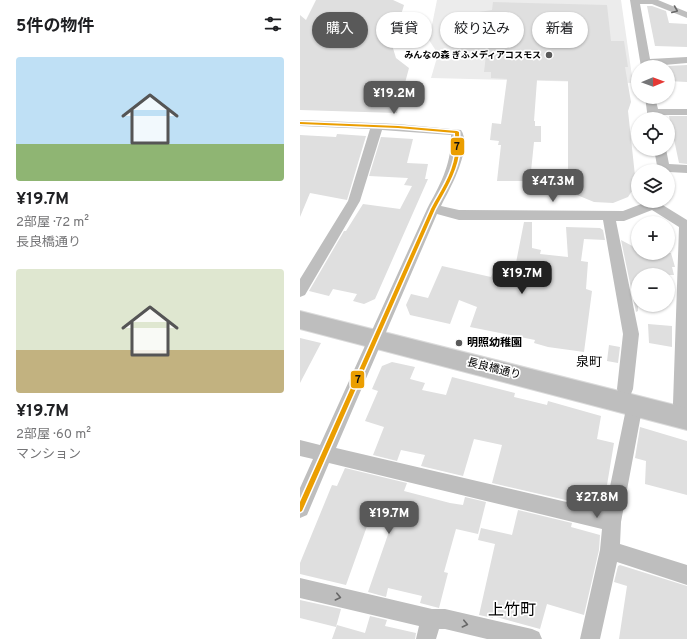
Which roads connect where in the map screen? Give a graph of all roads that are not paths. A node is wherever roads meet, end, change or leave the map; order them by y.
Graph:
1 (635, 0) edge
2 (687, 15) edge
3 (644, 60) edge
4 (687, 60) edge
5 (675, 61) edge
6 (687, 112) edge
7 (675, 113) edge
8 (300, 123) edge
9 (377, 126) junction
10 (675, 169) edge
11 (687, 169) edge
12 (643, 208) edge
13 (662, 208) edge
14 (433, 209) junction
15 (609, 216) junction
16 (687, 226) edge
17 (300, 291) edge
18 (300, 308) edge
19 (300, 320) edge
20 (378, 333) junction
21 (630, 397) junction
22 (685, 410) edge
23 (300, 448) edge
24 (324, 454) junction
25 (300, 509) edge
26 (612, 522) junction
27 (610, 550) junction
28 (687, 575) edge
29 (300, 588) edge
30 (432, 619) junction
31 (426, 639) edge
32 (532, 639) edge
33 (590, 639) edge

1 -> 2 street
1 - 3 street
4 - 5 street
6 - 7 street
8 - 9 street
9 - 14 street
9 - 17 street
10 - 11 street
12 - 15 street
13 - 16 street
14 - 15 street
14 - 20 street
15 - 21 street
16 - 22 street
18 - 20 highway, 長良橋通り
19 - 20 highway, 長良橋通り
20 - 21 highway, 長良橋通り
20 - 24 street
21 - 22 highway, 長良橋通り
21 - 26 street
23 - 24 street
24 - 25 street
24 - 26 street
26 - 27 street
27 - 28 street
27 - 33 street
29 -> 30 street
30 - 31 street
30 -> 32 street

